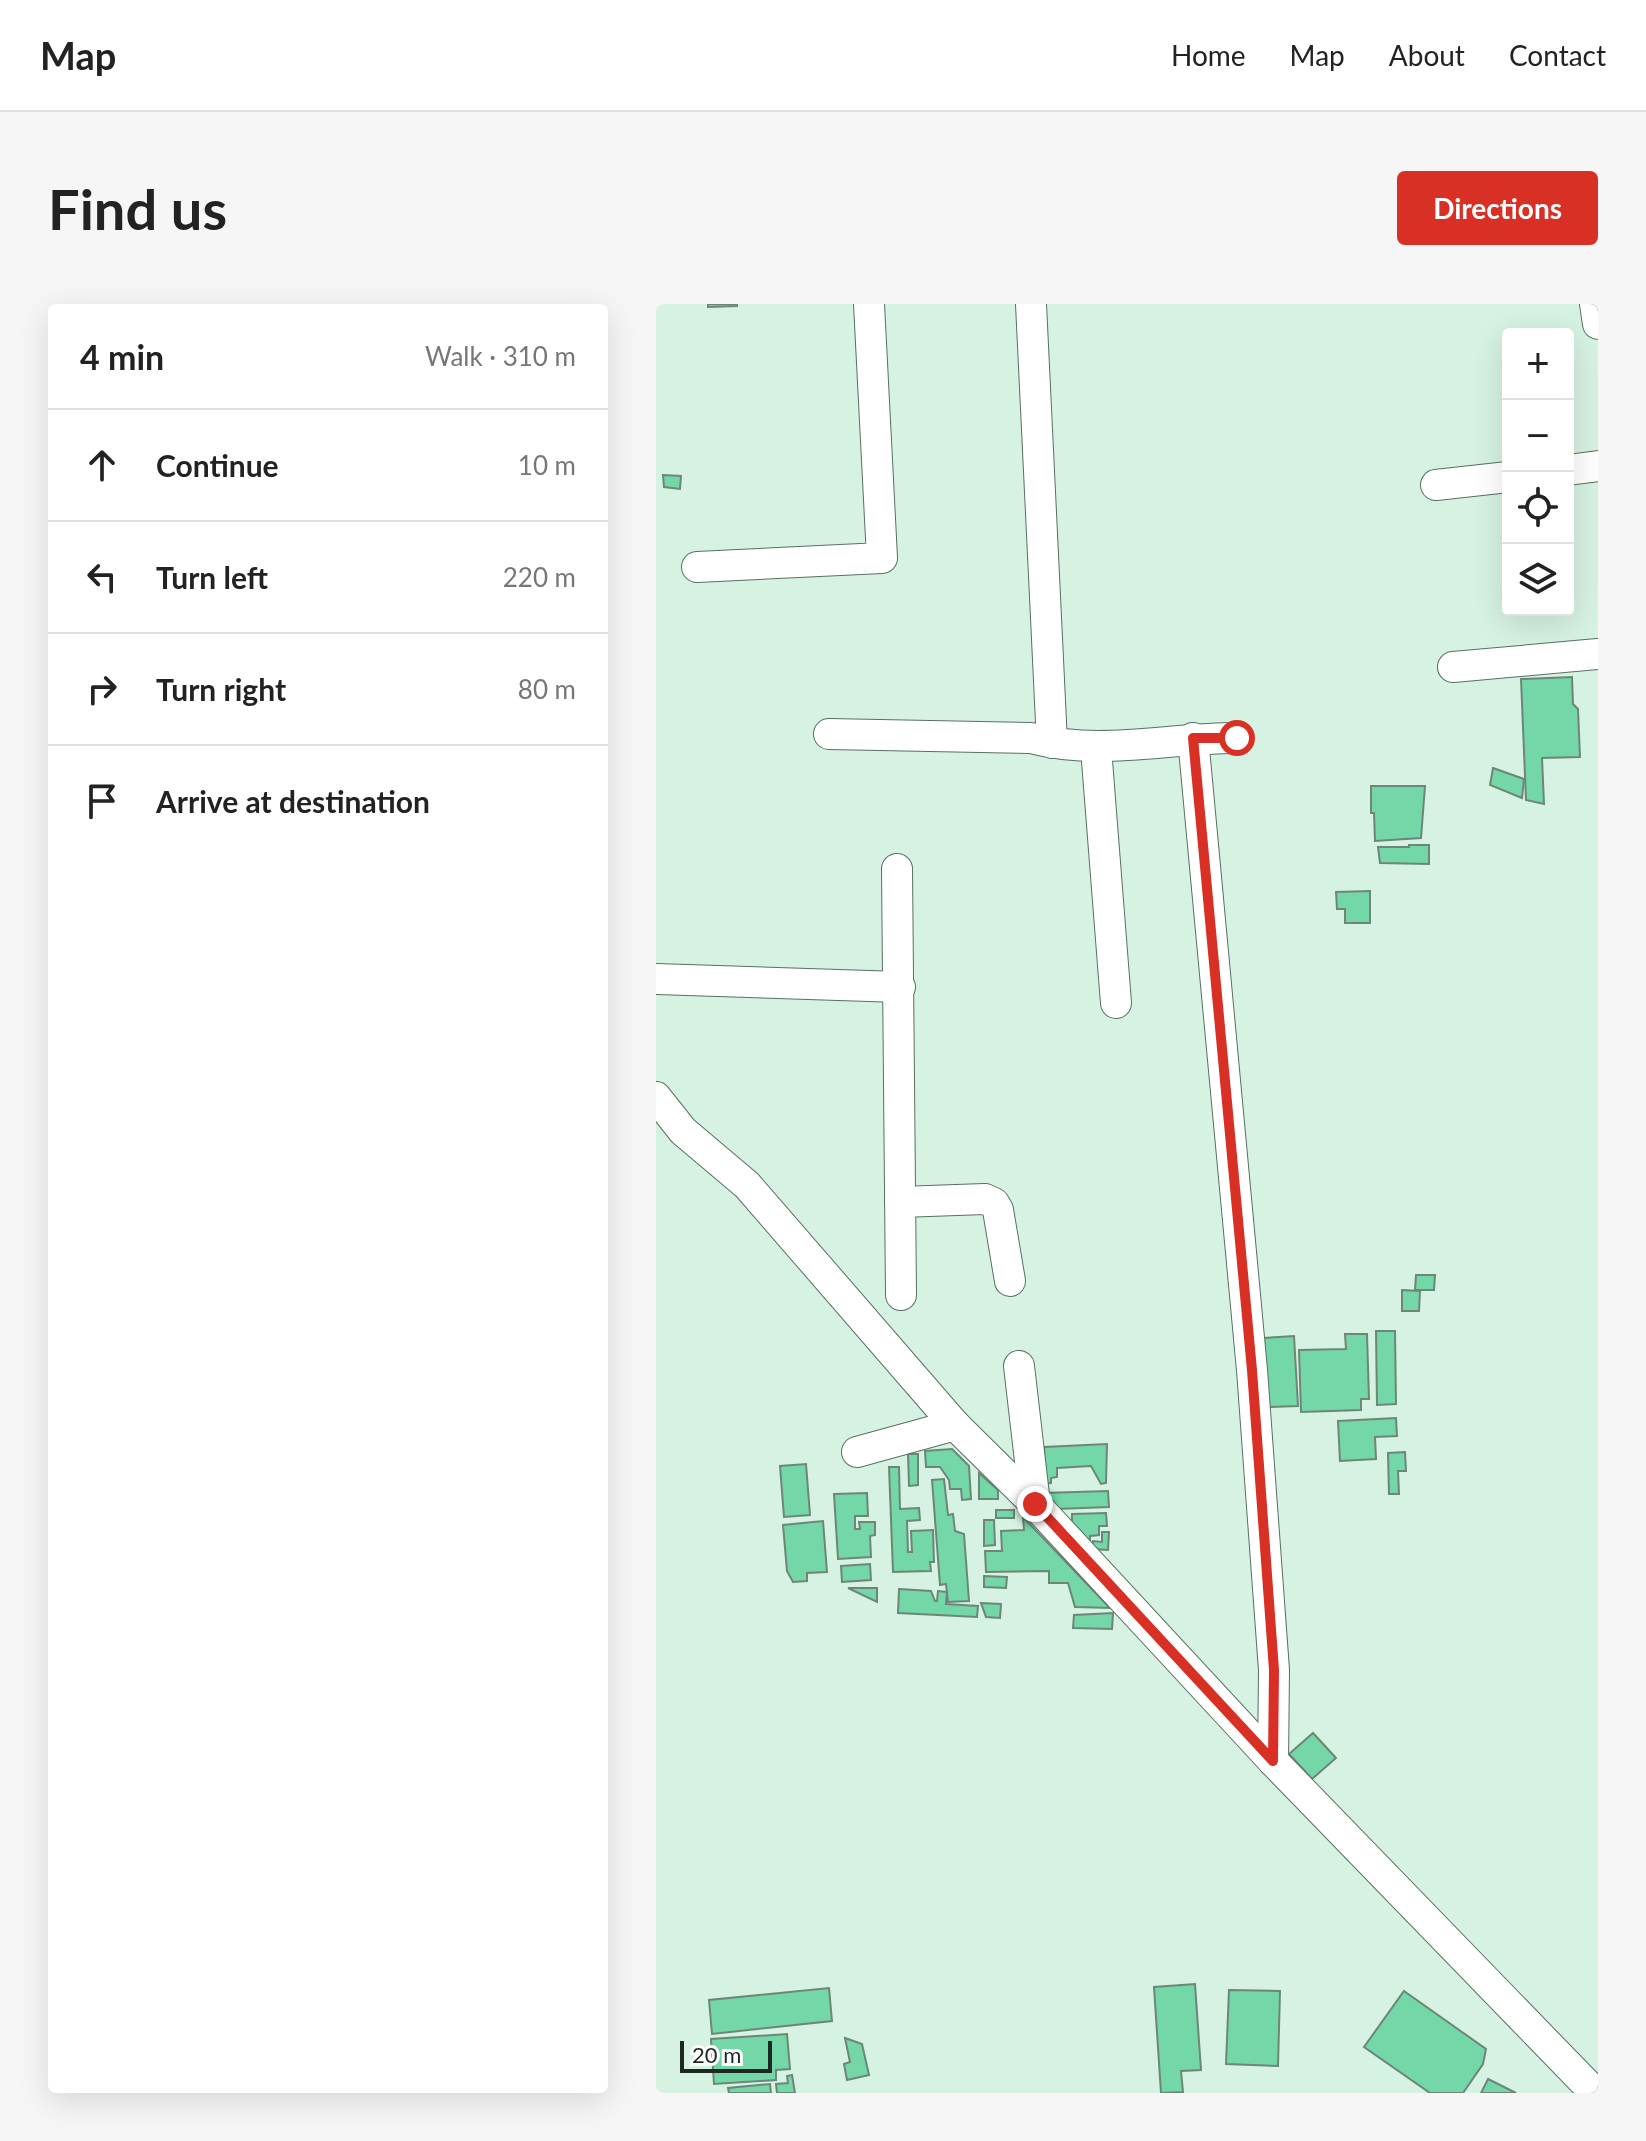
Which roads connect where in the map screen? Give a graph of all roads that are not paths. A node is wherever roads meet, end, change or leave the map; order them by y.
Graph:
1 (869, 304) edge
2 (1031, 304) edge
3 (1595, 304) edge
4 (1598, 324) edge
5 (1598, 466) edge
6 (1574, 469) edge
7 (1502, 478) edge
8 (1436, 485) dead end
9 (697, 567) dead end
10 (1598, 654) edge
11 (1453, 667) dead end
12 (829, 734) dead end
13 (1193, 738) junction
14 (1237, 738) dead end
15 (1052, 743) junction
16 (1096, 748) junction
17 (897, 869) dead end
18 (656, 979) edge
19 (900, 987) junction
20 (1116, 1003) dead end
21 (656, 1097) edge
22 (900, 1202) junction
23 (1010, 1281) dead end
24 (901, 1295) dead end
25 (1019, 1366) dead end
26 (955, 1425) junction
27 (857, 1452) dead end
28 (1035, 1504) junction
29 (1273, 1761) junction
30 (1595, 2093) edge

1 - 9 street
2 - 15 street
3 - 4 street
5 - 6 street
7 - 8 street
10 - 11 street
12 - 15 street
13 - 14 street
13 - 16 street
13 - 29 street
15 - 16 street
16 - 20 street
17 - 19 street
18 - 19 street
19 - 22 street
21 - 26 street
22 - 23 street
22 - 24 street
25 - 28 street
26 - 27 street
26 - 28 street
28 - 29 street
29 - 30 street

